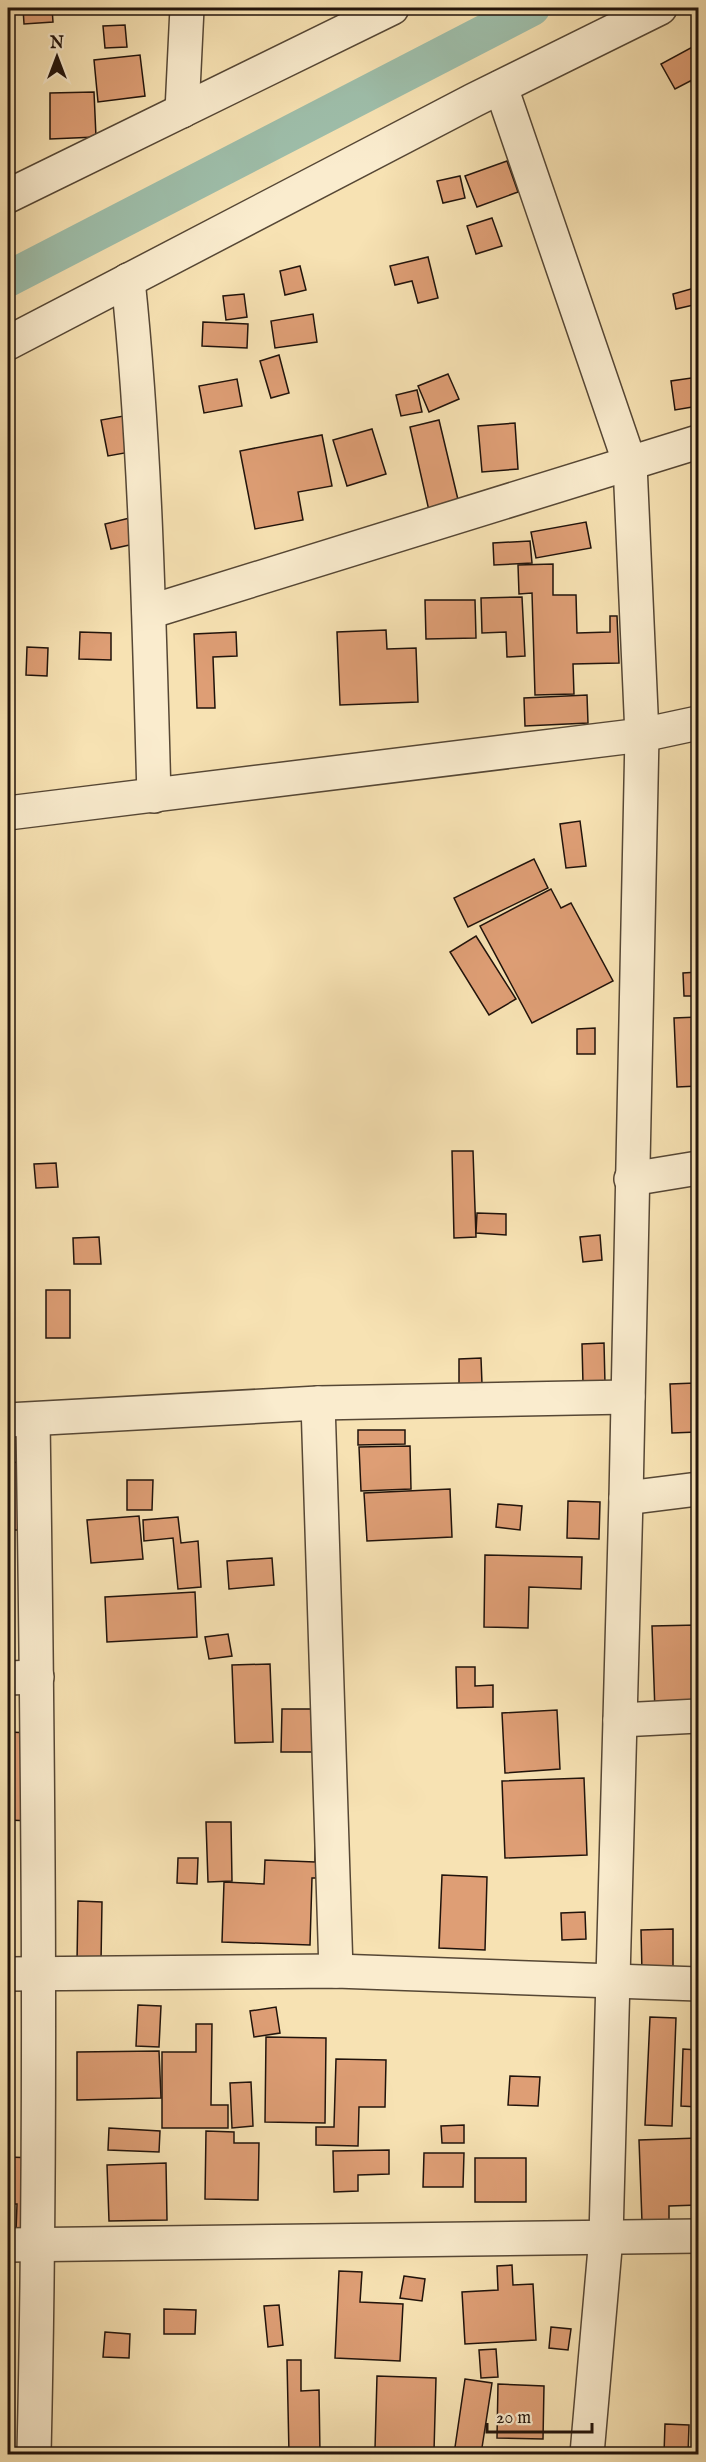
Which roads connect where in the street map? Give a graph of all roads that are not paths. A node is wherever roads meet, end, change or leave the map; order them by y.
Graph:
1 (187, 8) edge
2 (393, 8) edge
3 (660, 8) edge
4 (501, 87) junction
5 (182, 111) junction
6 (8, 196) edge
7 (128, 280) junction
8 (8, 343) edge
9 (699, 442) edge
10 (630, 464) junction
11 (149, 612) junction
12 (699, 723) edge
13 (642, 735) junction
14 (154, 796) junction
15 (8, 813) edge
16 (699, 1168) edge
17 (631, 1179) junction
18 (628, 1396) junction
19 (318, 1403) junction
20 (20, 1420) edge
21 (699, 1489) edge
22 (626, 1498) junction
23 (22, 1678) edge
24 (699, 1716) edge
25 (620, 1720) junction
26 (336, 1971) junction
27 (8, 1974) edge
28 (40, 1974) junction
29 (613, 1982) junction
30 (699, 1984) edge
31 (699, 2236) edge
32 (606, 2237) junction
33 (23, 2244) edge
34 (34, 2454) edge
35 (587, 2454) edge

1 - 5 street
2 - 5 street
3 - 4 street
4 - 7 street
4 - 10 street
5 - 6 street
7 - 8 street
7 - 11 street
9 - 10 street
10 - 11 street
10 - 13 street
11 - 14 street
12 - 13 street
13 - 14 street
13 - 17 street
14 - 15 street
16 - 17 street
17 - 18 street
18 - 19 street
18 - 22 street
19 - 20 street
19 - 26 street
20 - 23 street
21 - 22 street
22 - 25 street
23 - 28 street
24 - 25 street
25 - 29 street
26 - 28 street
26 - 29 street
27 - 28 street
28 - 33 street
29 - 30 street
29 - 32 street
31 - 32 street
32 - 33 street
32 - 35 street
33 - 34 street

